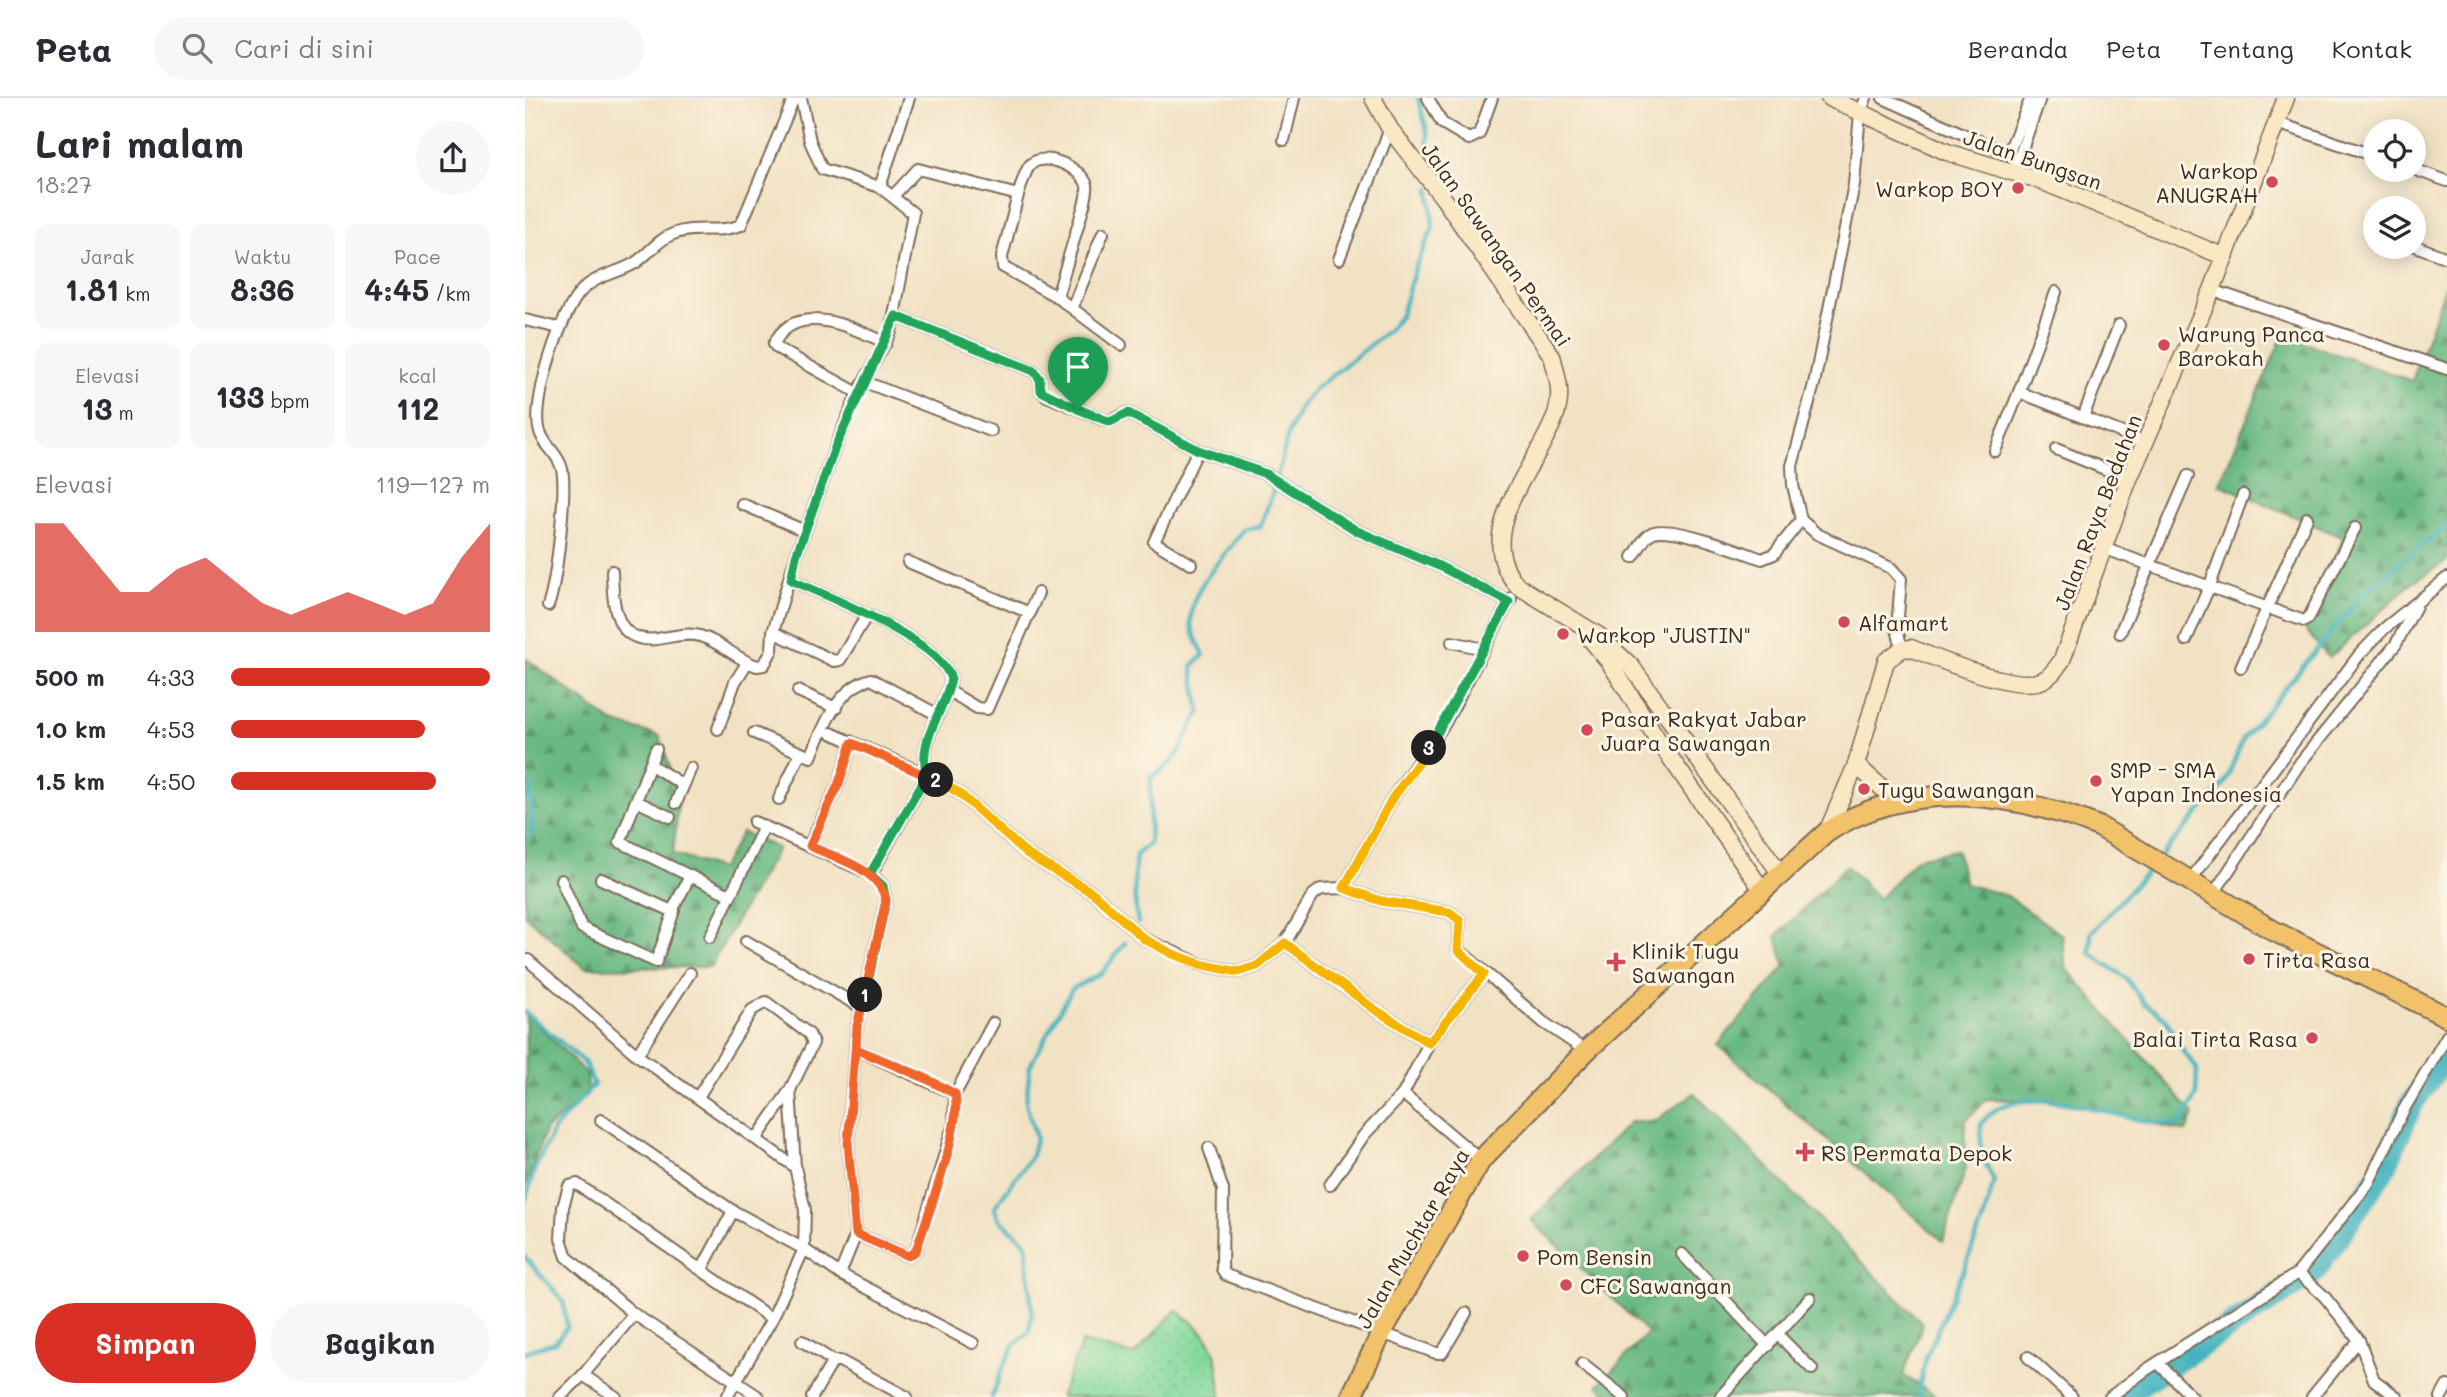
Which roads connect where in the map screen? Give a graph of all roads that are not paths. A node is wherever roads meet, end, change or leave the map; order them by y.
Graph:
1 (794, 98) edge
2 (801, 98) edge
3 (909, 98) edge
4 (1294, 98) edge
5 (1373, 98) edge
6 (1428, 98) edge
7 (1492, 98) edge
8 (1829, 98) edge
9 (1883, 98) edge
10 (2017, 98) edge
11 (2040, 98) edge
12 (2286, 98) edge
13 (2030, 101) edge
14 (1863, 106) edge
15 (2277, 123) junction
16 (1390, 129) junction
17 (1285, 140) dead end
18 (2363, 152) edge
19 (2014, 172) junction
20 (2426, 174) edge
21 (2447, 181) edge
22 (880, 187) junction
23 (1018, 195) junction
24 (893, 196) junction
25 (1103, 233) dead end
26 (2426, 250) edge
27 (2225, 257) junction
28 (2447, 258) edge
29 (1339, 260) dead end
30 (2212, 290) junction
31 (2056, 292) dead end
32 (1056, 297) junction
33 (1073, 306) junction
34 (896, 316) junction
35 (525, 320) edge
36 (2119, 325) dead end
37 (559, 328) junction
38 (886, 343) junction
39 (1121, 345) dead end
40 (2447, 369) edge
41 (865, 382) junction
42 (2019, 392) junction
43 (858, 393) junction
44 (2083, 417) junction
45 (992, 431) dead end
46 (2145, 442) junction
47 (2056, 449) dead end
48 (1198, 450) junction
49 (1995, 451) dead end
50 (2188, 476) dead end
51 (2129, 479) junction
52 (2242, 495) dead end
53 (741, 504) dead end
54 (2307, 518) dead end
55 (1801, 520) junction
56 (2355, 528) dead end
57 (805, 531) junction
58 (2103, 548) junction
59 (1633, 557) dead end
60 (908, 562) dead end
61 (1191, 564) dead end
62 (2149, 564) junction
63 (612, 571) dead end
64 (2447, 578) edge
65 (791, 580) junction
66 (2210, 585) junction
67 (1518, 586) junction
68 (1038, 593) dead end
69 (1509, 602) junction
70 (2417, 604) junction
71 (548, 606) dead end
72 (2267, 608) junction
73 (1030, 612) junction
74 (867, 615) junction
75 (773, 632) junction
76 (2120, 633) dead end
77 (2186, 639) dead end
78 (1452, 642) dead end
79 (1484, 649) junction
80 (1902, 649) junction
81 (1615, 659) junction
82 (747, 663) junction
83 (2241, 667) dead end
84 (798, 691) dead end
85 (949, 691) junction
86 (836, 708) junction
87 (938, 715) junction
88 (718, 729) dead end
89 (754, 733) dead end
90 (831, 733) dead end
91 (852, 743) junction
92 (656, 749) dead end
93 (800, 754) junction
94 (651, 765) junction
95 (1856, 765) junction
96 (691, 768) dead end
97 (927, 775) junction
98 (1710, 776) junction
99 (1691, 788) junction
100 (779, 799) dead end
101 (636, 801) junction
102 (1898, 802) junction
103 (670, 817) dead end
104 (1826, 832) junction
105 (810, 846) junction
106 (1780, 873) junction
107 (870, 874) junction
108 (690, 876) junction
109 (2182, 878) junction
110 (601, 879) dead end
111 (561, 880) dead end
112 (1344, 888) junction
113 (1763, 891) junction
114 (730, 895) junction
115 (2212, 895) junction
116 (674, 911) junction
117 (711, 937) dead end
118 (746, 941) dead end
119 (1285, 943) junction
120 (526, 959) edge
121 (690, 973) dead end
122 (1484, 974) junction
123 (862, 1009) junction
124 (2447, 1017) edge
125 (993, 1023) dead end
126 (2447, 1036) edge
127 (1429, 1043) junction
128 (856, 1049) junction
129 (1586, 1051) junction
130 (637, 1055) junction
131 (790, 1090) junction
132 (955, 1094) junction
133 (1403, 1094) junction
134 (698, 1097) junction
135 (601, 1120) dead end
136 (757, 1138) junction
137 (1209, 1148) dead end
138 (1481, 1160) junction
139 (795, 1167) junction
140 (1330, 1185) dead end
141 (733, 1211) junction
142 (856, 1234) junction
143 (804, 1249) junction
144 (1682, 1254) dead end
145 (702, 1269) junction
146 (840, 1275) junction
147 (2299, 1275) junction
148 (1810, 1298) dead end
149 (1466, 1312) dead end
150 (634, 1314) junction
151 (772, 1320) junction
152 (1382, 1332) junction
153 (1778, 1335) junction
154 (2359, 1340) junction
155 (802, 1341) dead end
156 (972, 1343) dead end
157 (1768, 1346) junction
158 (2028, 1357) dead end
159 (833, 1361) junction
160 (1582, 1364) dead end
161 (2161, 1368) junction
162 (1812, 1369) dead end
163 (583, 1375) junction
164 (736, 1382) junction
165 (2447, 1386) edge
166 (1726, 1395) edge
167 (560, 1397) edge
168 (616, 1397) edge
169 (727, 1397) edge
170 (759, 1397) edge
171 (812, 1397) edge
172 (907, 1397) edge
173 (1351, 1397) edge
174 (1624, 1397) edge
175 (2072, 1397) edge
176 (2110, 1397) edge
177 (2192, 1397) edge
178 (2312, 1397) edge
179 (2397, 1397) edge
180 (2441, 1397) edge

1 - 37 street
2 - 22 street
3 - 22 street
4 - 17 street
5 - 16 street, Jalan Sawangan Permai
6 - 7 street
8 - 14 street, Jalan Bungsan
9 - 13 street
10 - 13 street
11 - 19 street
12 - 15 street, Jalan Raya Bedahan
14 - 19 street, Jalan Bungsan
14 - 55 street
15 - 18 street
15 - 27 street, Jalan Raya Bedahan
16 - 29 street
16 - 67 street, Jalan Sawangan Permai
19 - 27 street, Jalan Bungsan
20 - 21 street
22 - 24 street
23 - 24 street
23 - 32 street
23 - 32 street
24 - 34 street
25 - 33 street
26 - 28 street
27 - 30 street, Jalan Raya Bedahan
30 - 40 street
30 - 46 street, Jalan Raya Bedahan
31 - 42 street
32 - 33 street
33 - 39 street
34 - 38 street
34 - 48 street
35 - 37 street
36 - 44 street
37 - 71 street
38 - 41 street
38 - 43 street
41 - 43 street
41 - 45 street
42 - 44 street
42 - 49 street
43 - 57 street
44 - 46 street
46 - 51 street, Jalan Raya Bedahan
47 - 51 street
48 - 61 street
48 - 69 street
50 - 62 street
51 - 58 street, Jalan Raya Bedahan
52 - 66 street
53 - 57 street
54 - 72 street
55 - 59 street
55 - 80 street
56 - 72 street
57 - 65 street
58 - 62 street
58 - 80 street, Jalan Raya Bedahan
60 - 73 street
62 - 66 street
62 - 76 street
63 - 82 street
64 - 70 street
65 - 74 street
65 - 75 street
66 - 72 street
66 - 77 street
67 - 69 street
67 - 81 street
68 - 73 street
69 - 79 street
70 - 109 street
70 - 115 street
72 - 83 street
73 - 85 street
74 - 75 street
74 - 85 street
75 - 82 street
78 - 79 street
79 - 112 street
80 - 95 street
81 - 98 street
81 - 99 street
82 - 88 street
84 - 86 street
85 - 87 street
86 - 87 street
86 - 93 street
87 - 97 street
89 - 93 street
90 - 91 street
91 - 97 street
91 - 105 street
92 - 94 street
93 - 100 street
94 - 96 street
94 - 101 street
95 - 102 street
95 - 104 street
97 - 107 street
97 - 119 street
98 - 99 street
98 - 106 street
99 - 113 street
101 - 103 street
101 - 108 street
102 - 104 highway, Jalan Muchtar Raya
102 - 109 highway, Jalan Muchtar Raya
104 - 106 highway, Jalan Muchtar Raya
105 - 107 street
105 - 114 street
106 - 113 highway, Jalan Muchtar Raya
107 - 123 street
108 - 114 street
108 - 116 street
109 - 115 highway, Jalan Muchtar Raya
110 - 116 street
111 - 116 street
112 - 119 street
112 - 122 street
113 - 129 highway, Jalan Muchtar Raya
114 - 117 street
115 - 124 highway, Jalan Muchtar Raya
118 - 123 street
119 - 127 street
120 - 130 street
121 - 130 street
122 - 127 street
122 - 129 street
123 - 128 street
125 - 132 street
126 - 147 street
127 - 133 street
128 - 132 street
128 - 142 street
129 - 138 highway, Jalan Muchtar Raya
130 - 134 street
131 - 134 street
131 - 136 street
131 - 139 street
132 - 142 street
133 - 138 street
133 - 140 street
134 - 136 street
135 - 141 street
136 - 139 street
137 - 152 street
138 - 152 highway, Jalan Muchtar Raya
139 - 143 street
141 - 143 street
141 - 145 street
142 - 146 street
143 - 146 street
143 - 151 street
144 - 157 street
145 - 150 street
145 - 151 street
146 - 156 street
147 - 154 street
147 - 161 street
148 - 153 street
149 - 152 street
150 - 163 street
150 - 164 street
151 - 164 street
152 - 173 highway, Jalan Muchtar Raya
153 - 157 street
153 - 162 street
154 - 178 street
154 - 179 street
155 - 159 street
157 - 166 street
158 - 175 street
159 - 171 street
159 - 172 street
160 - 174 street
161 - 176 street
161 - 177 street
163 - 167 street
163 - 168 street
164 - 169 street
164 - 170 street
165 - 180 street

